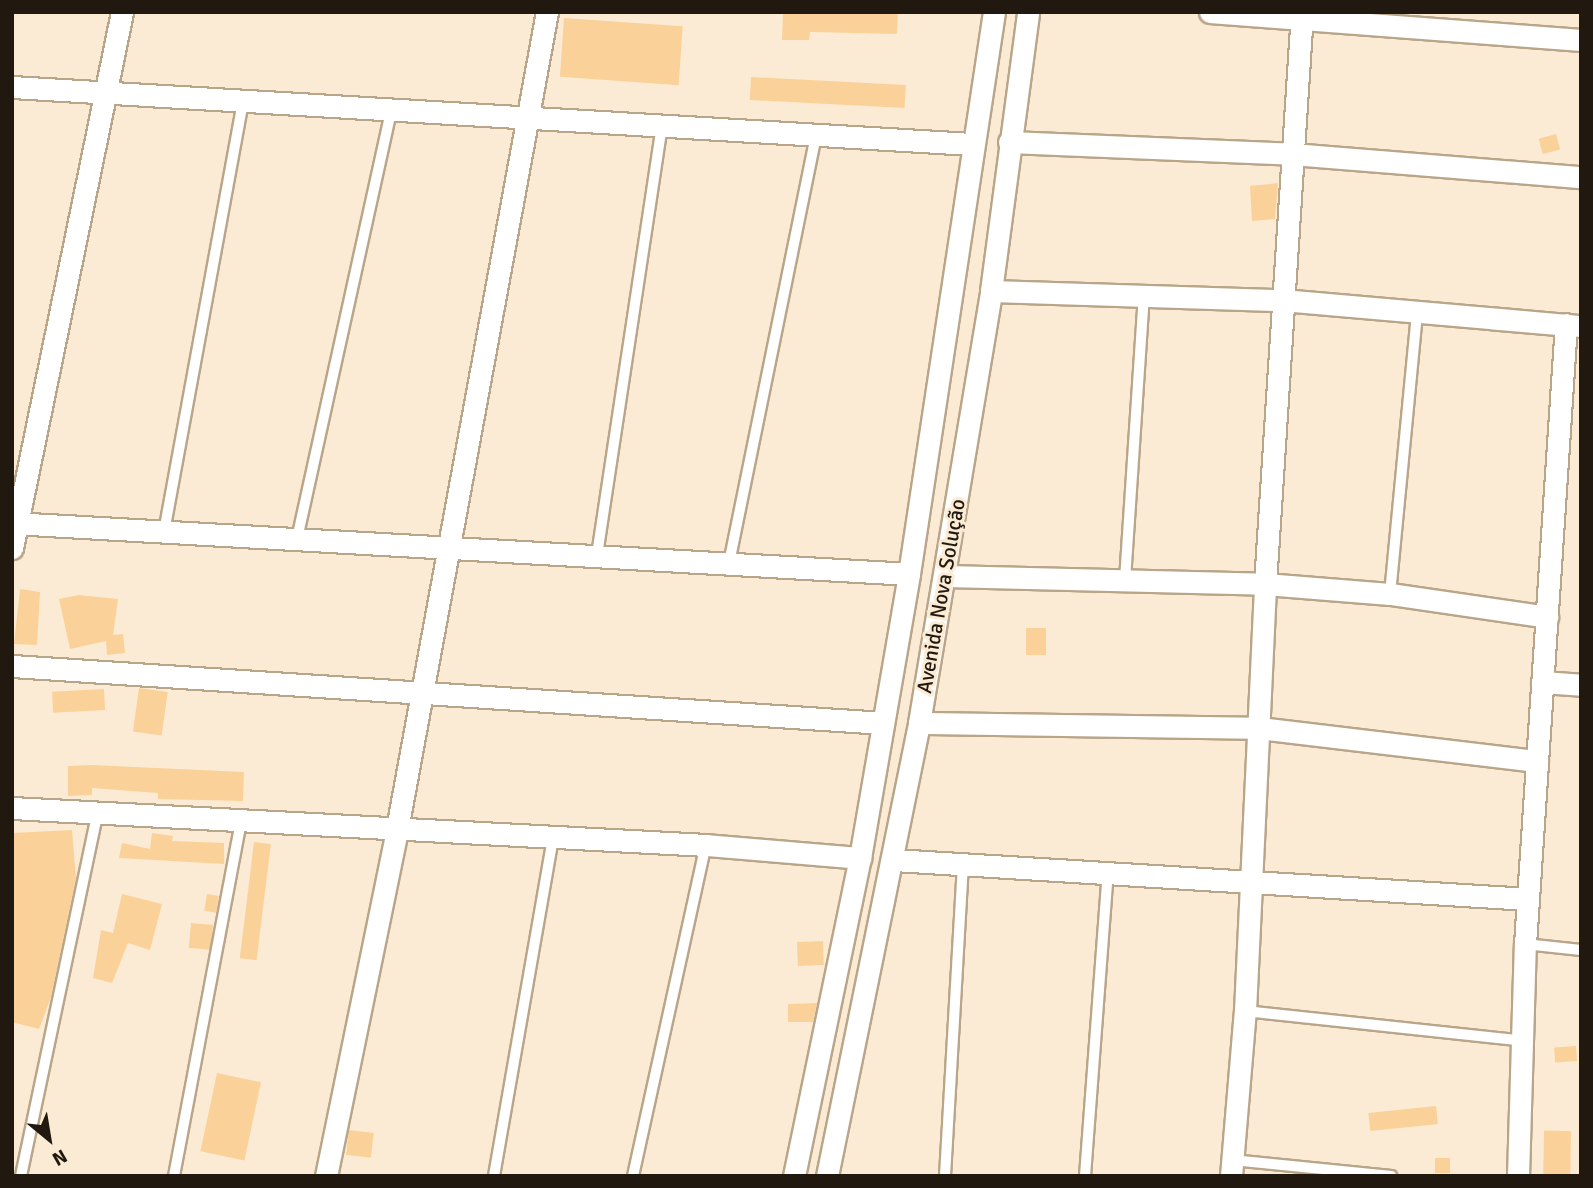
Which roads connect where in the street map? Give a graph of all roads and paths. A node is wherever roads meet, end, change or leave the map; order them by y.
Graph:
1 (122, 12) edge
2 (547, 12) edge
3 (994, 12) edge
4 (1028, 12) edge
5 (1210, 12) edge
6 (1302, 16) edge
7 (1581, 40) edge
8 (12, 87) edge
9 (108, 92) junction
10 (243, 100) junction
11 (392, 108) junction
12 (526, 116) junction
13 (662, 123) junction
14 (817, 132) junction
15 (1009, 142) junction
16 (972, 144) junction
17 (1292, 154) junction
18 (1581, 177) edge
19 (991, 291) junction
20 (1144, 296) junction
21 (1282, 300) junction
22 (1417, 315) junction
23 (1573, 325) edge
24 (15, 523) edge
25 (164, 532) junction
26 (297, 539) junction
27 (448, 547) junction
28 (12, 548) edge
29 (597, 555) junction
30 (729, 563) junction
31 (909, 573) junction
32 (944, 576) junction
33 (1125, 580) junction
34 (1265, 584) junction
35 (1390, 594) junction
36 (1547, 617) junction
37 (12, 666) edge
38 (1542, 681) junction
39 (1581, 685) edge
40 (422, 692) junction
41 (883, 723) junction
42 (919, 723) junction
43 (1259, 728) junction
44 (1537, 761) junction
45 (12, 808) edge
46 (98, 812) junction
47 (241, 820) junction
48 (397, 829) junction
49 (553, 837) junction
50 (706, 845) junction
51 (860, 858) junction
52 (894, 860) junction
53 (963, 862) junction
54 (1108, 870) junction
55 (1252, 880) junction
56 (1528, 899) junction
57 (1525, 944) junction
58 (1581, 950) edge
59 (1245, 1011) junction
60 (1525, 1041) junction
61 (1232, 1168) edge
62 (21, 1176) edge
63 (174, 1176) edge
64 (326, 1176) edge
65 (494, 1176) edge
66 (633, 1176) edge
67 (794, 1176) edge
68 (827, 1176) edge
69 (945, 1176) edge
70 (1085, 1176) edge
71 (1391, 1176) edge
72 (1518, 1176) edge

1 - 9 street
2 - 12 street
3 - 16 street, Avenida Nova Solução
4 - 15 street, Avenida Nova Solução
5 - 6 street
6 - 7 street
6 - 17 street
8 - 9 street
9 - 10 street
9 - 24 street
10 - 11 street
10 - 25 lane
11 - 12 street
11 - 26 lane
12 - 13 street
12 - 27 street
13 - 14 street
13 - 29 lane
14 - 16 street
14 - 30 lane
15 - 17 street
15 - 19 street, Avenida Nova Solução
16 - 31 street, Avenida Nova Solução
17 - 18 street
17 - 21 street
19 - 20 street
19 - 32 street, Avenida Nova Solução
20 - 21 street
20 - 33 lane
21 - 22 street
21 - 34 street
22 - 23 street
22 - 35 lane
23 - 36 street
24 - 25 street
24 - 28 street
25 - 26 street
26 - 27 street
27 - 29 street
27 - 40 street
29 - 30 street
30 - 31 street
31 - 41 street, Avenida Nova Solução
32 - 33 street
32 - 42 street, Avenida Nova Solução
33 - 34 street
34 - 35 street
34 - 43 street
35 - 36 street
36 - 38 street
37 - 40 street
38 - 39 street
38 - 44 street
40 - 41 street
40 - 48 street
41 - 51 street, Avenida Nova Solução
42 - 43 street
42 - 52 street, Avenida Nova Solução
43 - 44 street
43 - 55 street
44 - 56 street
45 - 46 street
46 - 47 street
46 - 62 lane
47 - 48 street
47 - 63 lane
48 - 49 street
48 - 64 street
49 - 50 street
49 - 65 lane
50 - 51 street
50 - 66 lane
51 - 67 street, Avenida Nova Solução
52 - 53 street
52 - 68 street, Avenida Nova Solução
53 - 54 street
53 - 69 lane
54 - 55 street
54 - 70 lane
55 - 56 street
55 - 59 street
56 - 57 street
57 - 58 lane
57 - 60 street
59 - 60 lane
59 - 61 street
60 - 72 street
61 - 71 lane

